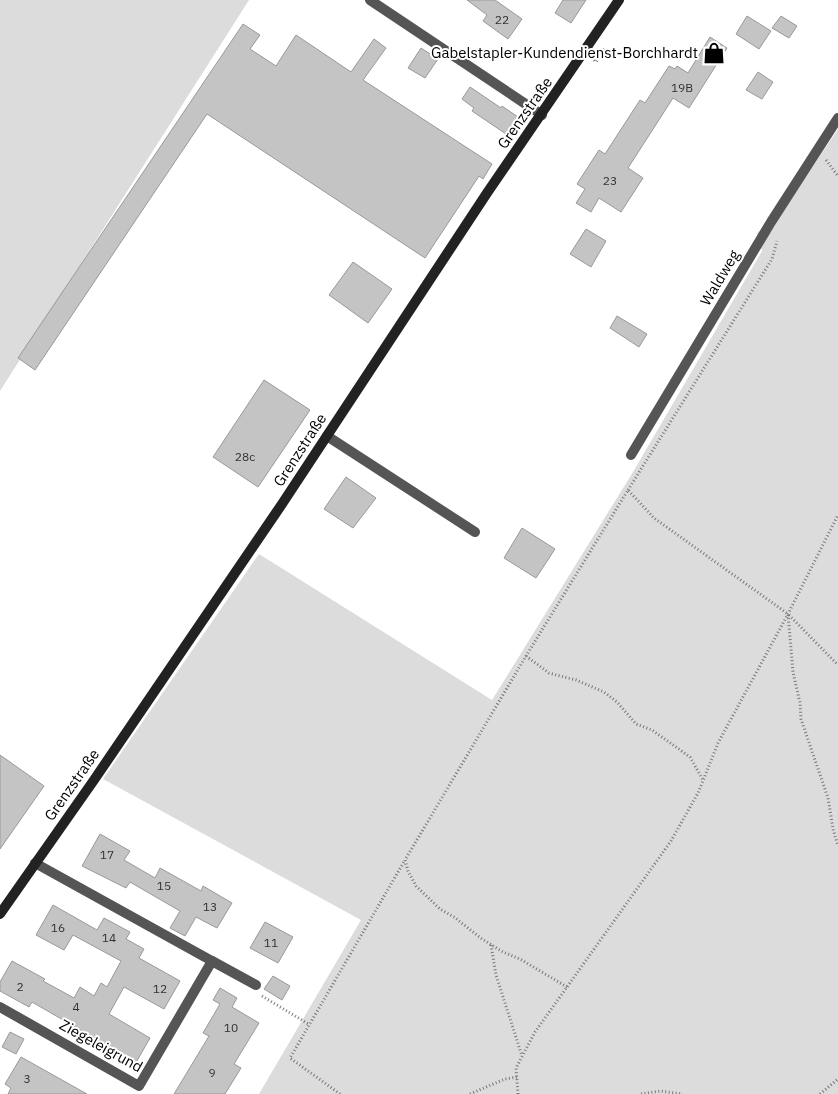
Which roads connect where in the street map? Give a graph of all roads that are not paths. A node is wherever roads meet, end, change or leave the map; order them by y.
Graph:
1 (370, 0) edge
2 (619, 0) edge
3 (542, 115) junction
4 (838, 118) edge
5 (327, 436) junction
6 (631, 455) dead end
7 (475, 532) dead end
8 (35, 863) junction
9 (0, 914) edge
10 (212, 961) junction
11 (256, 984) road end
12 (0, 1007) edge

1 - 3 street
2 - 3 street, Grenzstraße
3 - 5 street, Grenzstraße
4 - 6 street, Waldweg
5 - 7 street
5 - 8 street, Grenzstraße
8 - 9 street, Grenzstraße
8 - 10 street
10 - 11 street
10 - 12 street, Ziegeleigrund

